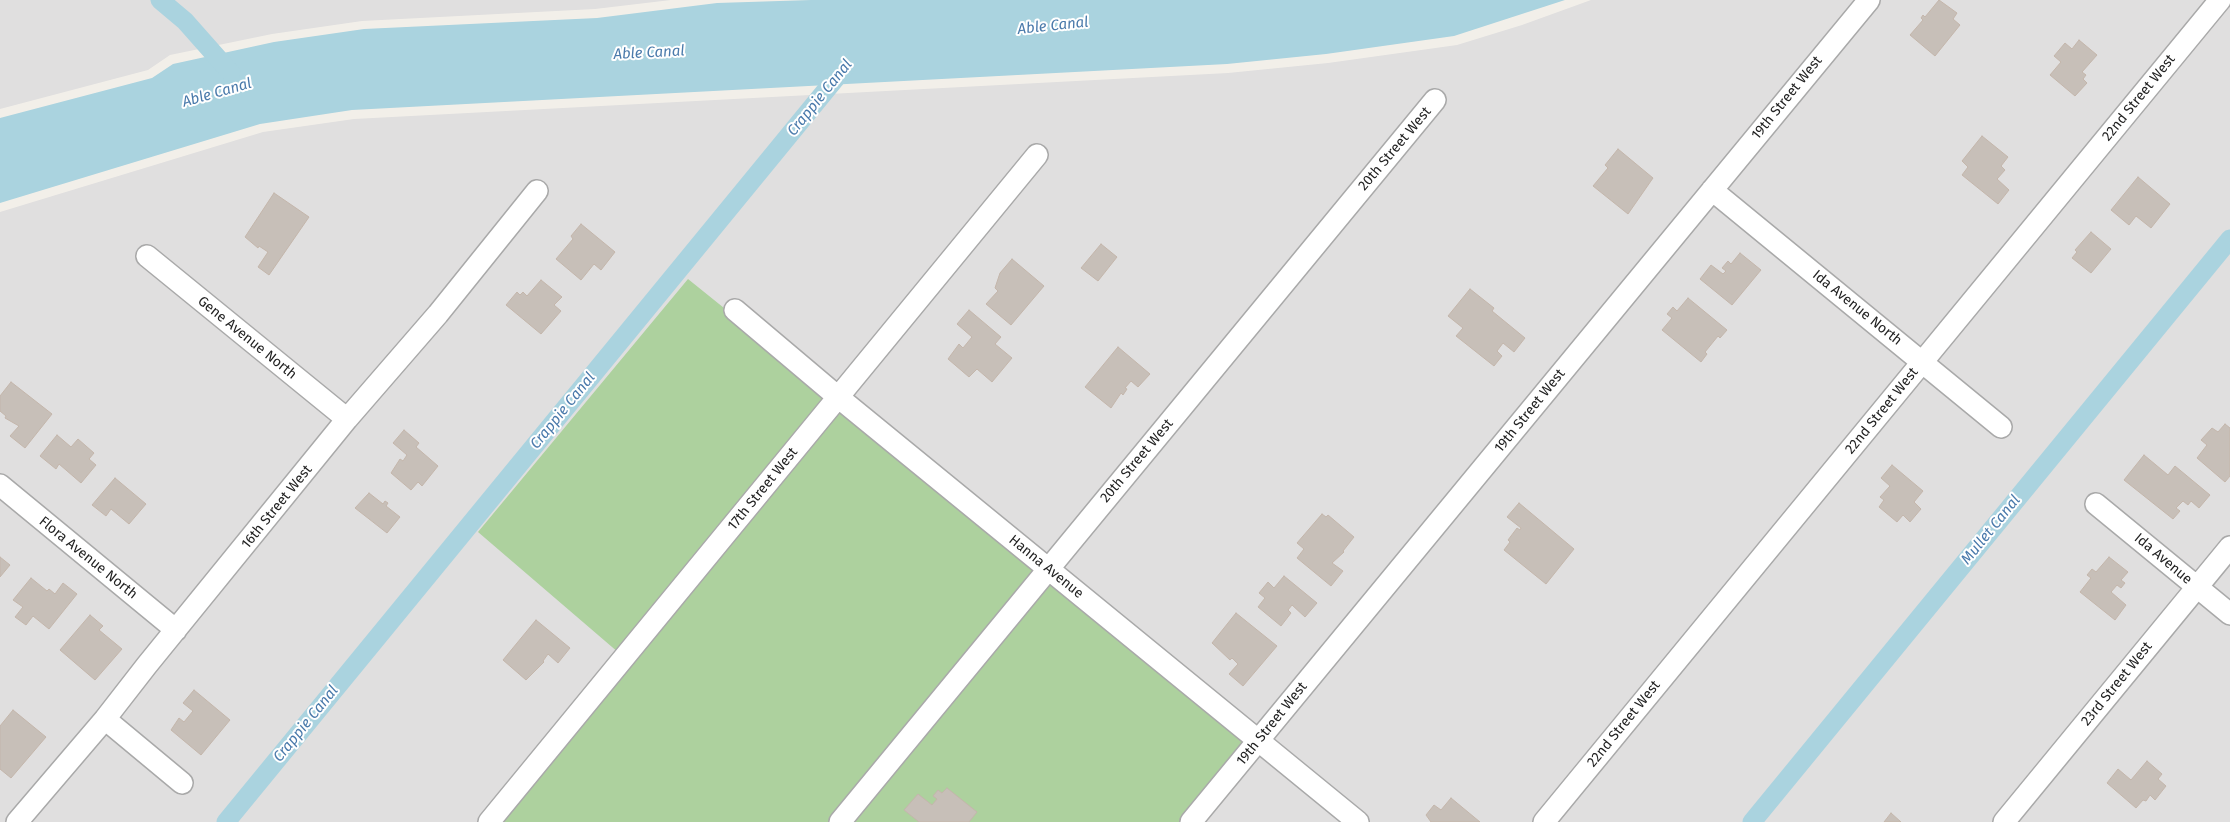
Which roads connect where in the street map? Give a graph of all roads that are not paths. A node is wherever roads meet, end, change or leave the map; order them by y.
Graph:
1 (1868, 0) edge
2 (2220, 0) edge
3 (1434, 100) dead end
4 (1037, 156) dead end
5 (1712, 190) junction
6 (537, 191) dead end
7 (147, 256) dead end
8 (735, 310) dead end
9 (1922, 362) junction
10 (838, 397) junction
11 (347, 419) junction
12 (2001, 427) dead end
13 (0, 485) edge
14 (2096, 504) dead end
15 (2230, 547) edge
16 (1048, 569) junction
17 (2197, 587) junction
18 (2230, 614) edge
19 (176, 630) junction
20 (105, 719) junction
21 (1258, 741) junction
22 (182, 782) dead end
23 (17, 822) edge
24 (489, 822) edge
25 (840, 822) edge
26 (1191, 822) edge
27 (1358, 822) edge
28 (1544, 822) edge
29 (2004, 822) edge

1 - 5 street, 19th Street West
2 - 9 street, 22nd Street West
3 - 16 street, 20th Street West
4 - 10 street, 17th Street West
5 - 9 street, Ida Avenue North
5 - 21 street, 19th Street West
6 - 11 street, 16th Street West
7 - 11 street, Gene Avenue North
8 - 10 street, Hanna Avenue
9 - 12 street, Ida Avenue North
9 - 28 street, 22nd Street West
10 - 16 street, Hanna Avenue
10 - 24 street, 17th Street West
11 - 19 street, 16th Street West
13 - 19 street, Flora Avenue North
14 - 17 street, Ida Avenue
15 - 17 street, 23rd Street West
16 - 21 street, Hanna Avenue
16 - 25 street, 20th Street West
17 - 18 street, Ida Avenue
17 - 29 street, 23rd Street West
19 - 20 street, 16th Street West
20 - 22 street
20 - 23 street, 16th Street West
21 - 26 street, 19th Street West
21 - 27 street, Hanna Avenue

